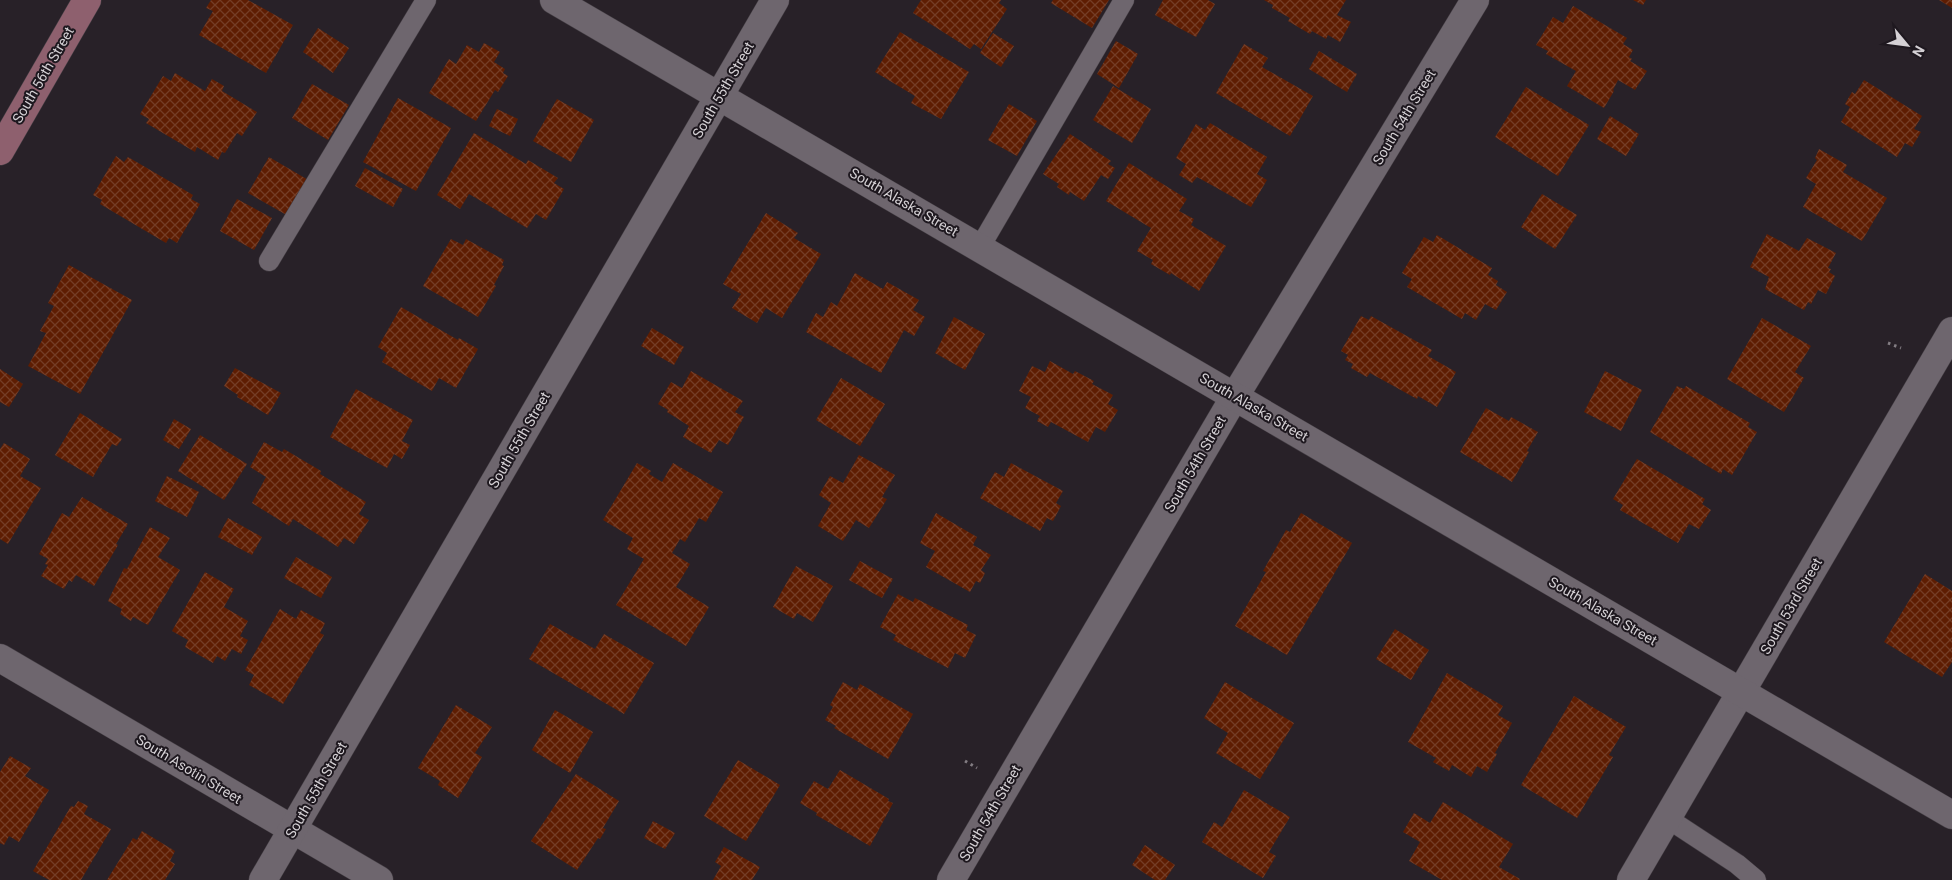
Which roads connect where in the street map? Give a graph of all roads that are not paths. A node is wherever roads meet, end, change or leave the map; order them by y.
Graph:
1 (87, 0) edge
2 (426, 0) edge
3 (554, 0) edge
4 (775, 0) edge
5 (1124, 0) edge
6 (1475, 0) edge
7 (720, 95) junction
8 (0, 151) edge
9 (980, 247) junction
10 (269, 261) dead end
11 (1952, 331) edge
12 (1235, 396) junction
13 (0, 658) edge
14 (1741, 691) junction
15 (1952, 815) edge
16 (1667, 818) junction
17 (293, 830) junction
18 (263, 880) edge
19 (379, 880) edge
20 (951, 880) edge
21 (1631, 880) edge
22 (1756, 880) edge

1 - 8 main road, South 56th Street
2 - 10 lane
3 - 7 street, South Alaska Street
4 - 7 street, South 55th Street
5 - 9 lane
6 - 12 street, South 54th Street
7 - 9 street, South Alaska Street
7 - 17 street, South 55th Street
9 - 12 street, South Alaska Street
11 - 14 street, South 53rd Street
12 - 14 street, South Alaska Street
12 - 20 street, South 54th Street
13 - 17 street, South Asotin Street
14 - 15 street, South Alaska Street
14 - 16 street, South 53rd Street
16 - 21 street, South 53rd Street
16 - 22 lane
17 - 18 street, South 55th Street
17 - 19 street, South Asotin Street

